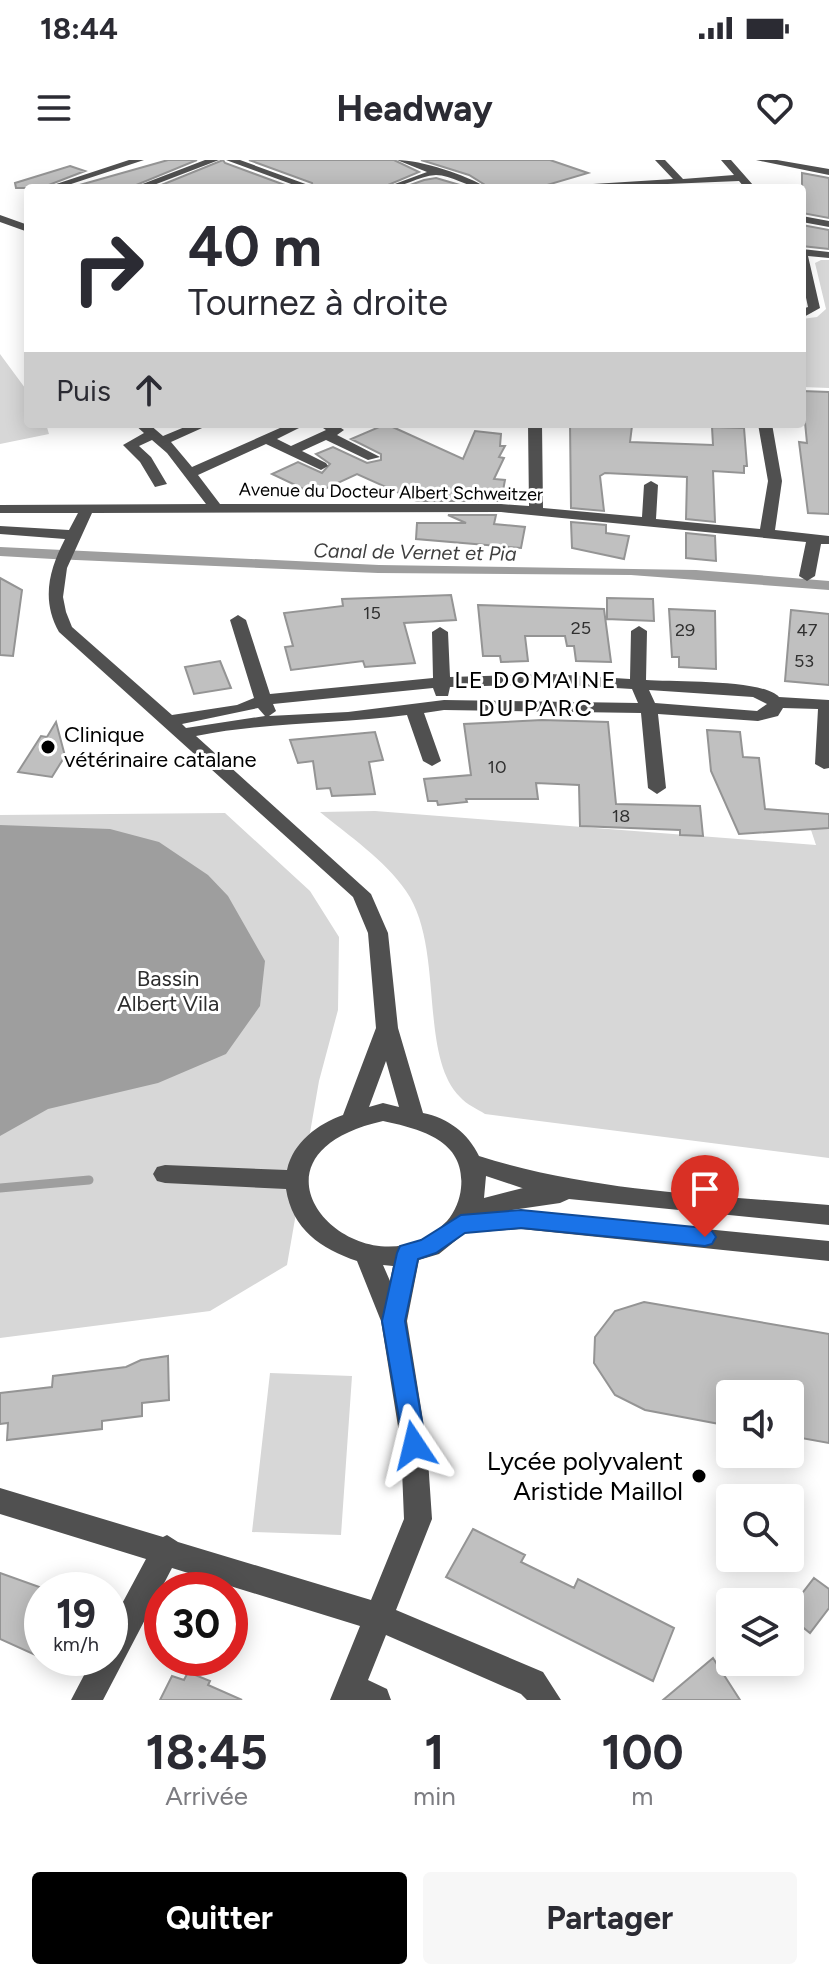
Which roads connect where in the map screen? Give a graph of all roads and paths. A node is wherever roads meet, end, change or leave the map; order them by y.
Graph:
1 (214, 160) edge
2 (231, 160) edge
3 (402, 160) edge
4 (660, 160) edge
5 (726, 160) edge
6 (761, 160) edge
7 (127, 161) edge
8 (85, 169) dead end
9 (439, 171) junction
10 (829, 172) edge
11 (742, 178) junction
12 (680, 181) junction
13 (61, 184) edge
14 (148, 184) edge
15 (300, 184) edge
16 (401, 184) edge
17 (472, 184) edge
18 (636, 184) edge
19 (747, 184) edge
20 (0, 218) edge
21 (806, 220) edge
22 (829, 224) edge
23 (24, 227) edge
24 (806, 253) edge
25 (829, 255) edge
26 (806, 271) edge
27 (806, 312) edge
28 (146, 428) edge
29 (190, 428) edge
30 (291, 428) edge
31 (328, 428) edge
32 (535, 428) edge
33 (766, 428) edge
34 (158, 437) junction
35 (266, 439) junction
36 (291, 451) junction
37 (375, 454) dead end
38 (321, 466) dead end
39 (160, 484) dead end
40 (651, 485) dead end
41 (184, 489) junction
42 (215, 507) junction
43 (0, 509) edge
44 (87, 509) junction
45 (536, 511) junction
46 (649, 522) junction
47 (0, 530) edge
48 (767, 534) junction
49 (821, 539) edge
50 (68, 549) junction
51 (807, 576) dead end
52 (238, 620) dead end
53 (639, 631) dead end
54 (440, 632) dead end
55 (440, 682) junction
56 (638, 685) junction
57 (264, 700) junction
58 (775, 702) junction
59 (444, 705) junction
60 (828, 705) edge
61 (649, 708) junction
62 (414, 709) junction
63 (269, 723) junction
64 (175, 728) junction
65 (432, 761) dead end
66 (824, 764) dead end
67 (657, 788) dead end
68 (387, 1028) junction
69 (412, 1114) junction
70 (354, 1116) junction
71 (473, 1163) junction
72 (165, 1174) dead end
73 (297, 1180) junction
74 (581, 1192) junction
75 (829, 1215) edge
76 (465, 1217) junction
77 (829, 1251) edge
78 (408, 1253) junction
79 (366, 1254) junction
80 (394, 1321) junction
81 (0, 1501) edge
82 (167, 1549) junction
83 (379, 1617) junction
84 (128, 1622) edge
85 (99, 1676) edge
86 (357, 1696) edge
87 (86, 1700) edge
88 (546, 1700) edge

1 - 14 street
2 - 15 street
3 - 9 street
4 - 12 street
5 - 11 street
6 - 10 street
7 - 8 street
7 - 13 street
9 - 16 street
9 - 17 street
11 - 12 street
11 - 19 street
12 - 18 street
20 - 23 street
21 - 22 street
24 - 25 street
26 - 27 street
28 - 34 street
29 - 34 street
30 - 35 street
31 - 36 street
31 - 37 street
32 - 45 street
33 - 48 street
34 - 39 street
34 - 41 street
35 - 36 street
35 - 41 street
36 - 38 street
40 - 46 street
41 - 42 street, Avenue du Docteur Albert Schweitzer
41 - 42 street
41 - 44 street, Avenue du Docteur Albert Schweitzer
42 - 45 street, Avenue du Docteur Albert Schweitzer
43 - 44 street, Avenue du Docteur Albert Schweitzer
44 - 50 street
45 - 46 street, Avenue du Docteur Albert Schweitzer
46 - 48 street, Avenue du Docteur Albert Schweitzer
47 - 50 street
48 - 49 street, Avenue du Docteur Albert Schweitzer
49 - 51 street
50 - 64 street
52 - 57 street
53 - 56 street
54 - 55 street
55 - 56 street
55 - 57 street
55 - 59 street
56 - 58 street
56 - 61 street
57 - 63 street
57 - 64 street
58 - 60 street
58 - 61 street
59 - 61 street
59 - 62 street
60 - 66 street
61 - 67 street
62 - 63 street
62 - 65 street
63 - 64 street
64 - 68 street
68 - 69 street
68 - 70 street
69 - 70 street
69 - 71 street
70 - 73 street
71 - 74 street
71 - 76 street
72 - 73 street
73 - 79 street
74 - 75 street
74 - 76 street
76 - 77 street
76 - 78 street
78 - 79 street
78 - 80 street
79 - 80 street
80 - 83 street
81 - 82 street
82 - 83 street
82 - 84 street
83 - 86 street
83 - 88 street
85 - 87 street

